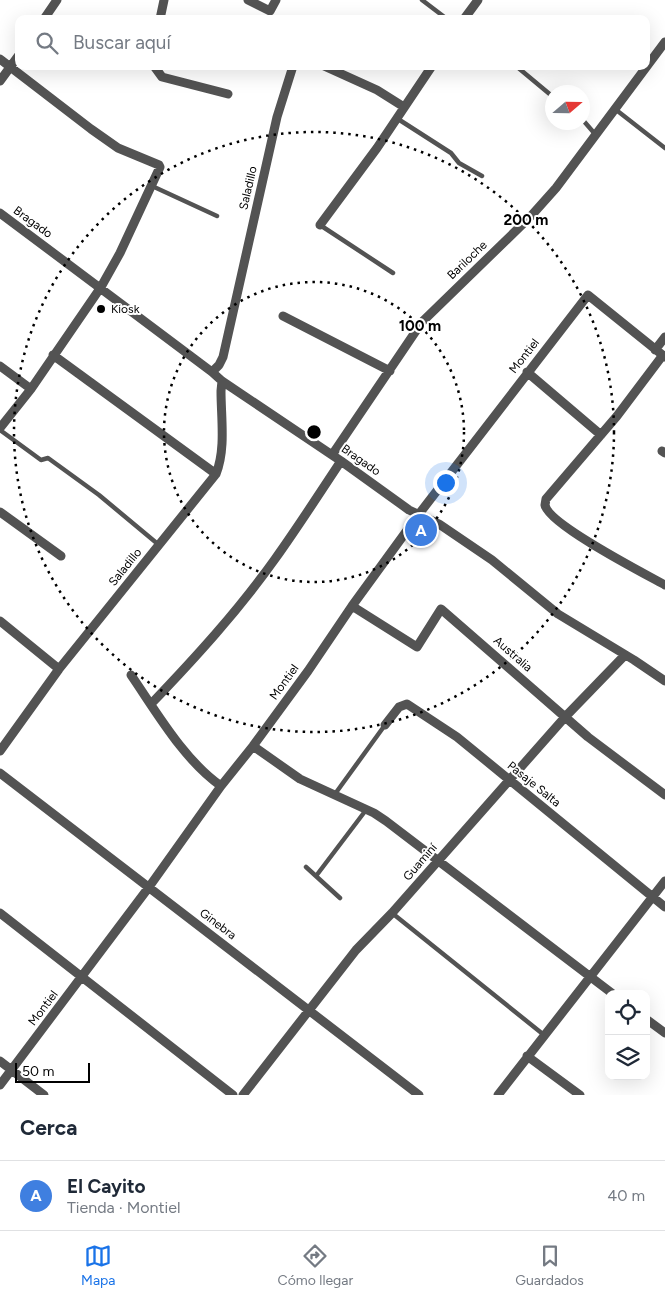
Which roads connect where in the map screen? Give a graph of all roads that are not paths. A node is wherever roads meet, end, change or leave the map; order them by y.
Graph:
1 (57, 0) edge
2 (164, 0) edge
3 (248, 0) edge
4 (276, 0) edge
5 (422, 0) edge
6 (478, 0) edge
7 (47, 15) edge
8 (161, 15) edge
9 (271, 15) edge
10 (442, 15) edge
11 (467, 15) edge
12 (665, 42) edge
13 (0, 59) edge
14 (15, 60) edge
15 (650, 62) edge
16 (11, 66) junction
17 (15, 69) edge
18 (16, 70) edge
19 (157, 70) edge
20 (292, 70) edge
21 (332, 70) edge
22 (429, 70) edge
23 (521, 70) edge
24 (644, 70) edge
25 (0, 81) edge
26 (545, 90) edge
27 (228, 94) dead end
28 (404, 107) junction
29 (615, 109) junction
30 (398, 119) junction
31 (590, 128) edge
32 (596, 134) junction
33 (665, 148) edge
34 (482, 176) dead end
35 (152, 186) junction
36 (0, 213) edge
37 (216, 216) dead end
38 (320, 225) joint
39 (393, 273) dead end
40 (101, 287) junction
41 (283, 316) dead end
42 (665, 338) edge
43 (661, 354) edge
44 (53, 355) junction
45 (0, 366) edge
46 (390, 370) junction
47 (212, 372) junction
48 (527, 372) junction
49 (222, 381) junction
50 (31, 388) junction
51 (0, 429) edge
52 (601, 436) junction
53 (332, 455) junction
54 (341, 461) junction
55 (216, 474) junction
56 (0, 512) edge
57 (420, 514) junction
58 (159, 545) junction
59 (62, 556) dead end
60 (665, 586) edge
61 (352, 606) junction
62 (0, 621) edge
63 (625, 655) junction
64 (59, 669) junction
65 (131, 675) dead end
66 (665, 682) edge
67 (151, 704) junction
68 (566, 716) junction
69 (385, 725) joint
70 (253, 746) junction
71 (0, 751) edge
72 (0, 773) edge
73 (510, 780) junction
74 (221, 786) junction
75 (335, 794) junction
76 (665, 795) edge
77 (366, 810) junction
78 (437, 861) junction
79 (306, 868) dead end
80 (316, 876) junction
81 (665, 881) edge
82 (149, 887) junction
83 (340, 898) dead end
84 (653, 898) junction
85 (665, 907) edge
86 (0, 913) edge
87 (392, 913) junction
88 (589, 976) junction
89 (82, 977) junction
90 (608, 990) edge
91 (310, 1010) junction
92 (650, 1022) edge
93 (665, 1033) edge
94 (544, 1035) junction
95 (527, 1056) junction
96 (0, 1062) edge
97 (11, 1070) junction
98 (0, 1085) edge
99 (44, 1095) edge
100 (233, 1095) edge
101 (243, 1095) edge
102 (419, 1095) edge
103 (498, 1095) edge
104 (580, 1095) edge

1 - 7 street
2 - 8 street
3 - 9 street
4 - 9 street
5 - 10 lane
6 - 11 street
12 - 15 street, Bariloche
13 - 16 street
14 - 16 street
16 - 17 street
16 - 25 street
18 - 35 street
19 - 27 street
20 - 47 street, Saladillo
21 - 28 street
22 - 28 street
23 - 26 lane
24 - 29 street, Bariloche
28 - 30 street
29 - 32 street, Bariloche
29 - 33 lane
30 - 34 lane
30 - 38 street
31 - 32 lane
32 - 46 street, Bariloche
35 - 37 lane
35 - 40 street
36 - 40 street, Bragado
38 - 39 lane
40 - 44 street
40 - 47 street, Bragado
41 - 46 street
42 - 43 street
43 - 48 street, Montiel
43 - 52 street
44 - 50 street
44 - 55 street
45 - 50 street
46 - 53 street, Bariloche
47 - 49 street, Bragado
48 - 52 street
48 - 57 street, Montiel
49 - 53 street, Bragado
49 - 55 street, Saladillo
50 - 51 street
51 - 58 lane
52 - 60 street
53 - 54 street, Bragado
54 - 57 street, Bragado
54 - 67 street
55 - 58 street, Saladillo
56 - 59 street
57 - 61 street, Montiel
57 - 63 street, Bragado
58 - 64 street, Saladillo
61 - 68 street, Australia
61 - 70 street, Montiel
62 - 64 street
63 - 66 street, Bragado
63 - 68 street, Guaminí
64 - 71 street, Saladillo
65 - 67 street
67 - 74 street
68 - 73 street, Guaminí
68 - 76 street, Australia
69 - 73 street, Pasaje Salta
69 - 75 lane
70 - 74 street, Montiel
70 - 75 street
72 - 82 street, Ginebra
73 - 78 street, Guaminí
73 - 84 street, Pasaje Salta
74 - 82 street, Montiel
75 - 77 street
77 - 78 street
77 - 80 lane
78 - 87 street, Guaminí
78 - 88 street
79 - 80 lane
80 - 83 lane
81 - 84 street
82 - 89 street, Montiel
82 - 91 street, Ginebra
84 - 85 street, Pasaje Salta
84 - 88 street
86 - 89 street
87 - 91 street, Guaminí
87 - 94 lane
88 - 90 street
88 - 94 street
89 - 97 street, Montiel
89 - 100 street
91 - 101 street, Guaminí
91 - 102 street, Ginebra
92 - 93 street
94 - 95 street
95 - 103 street
95 - 104 street
96 - 97 street
97 - 98 street, Montiel
97 - 99 street

